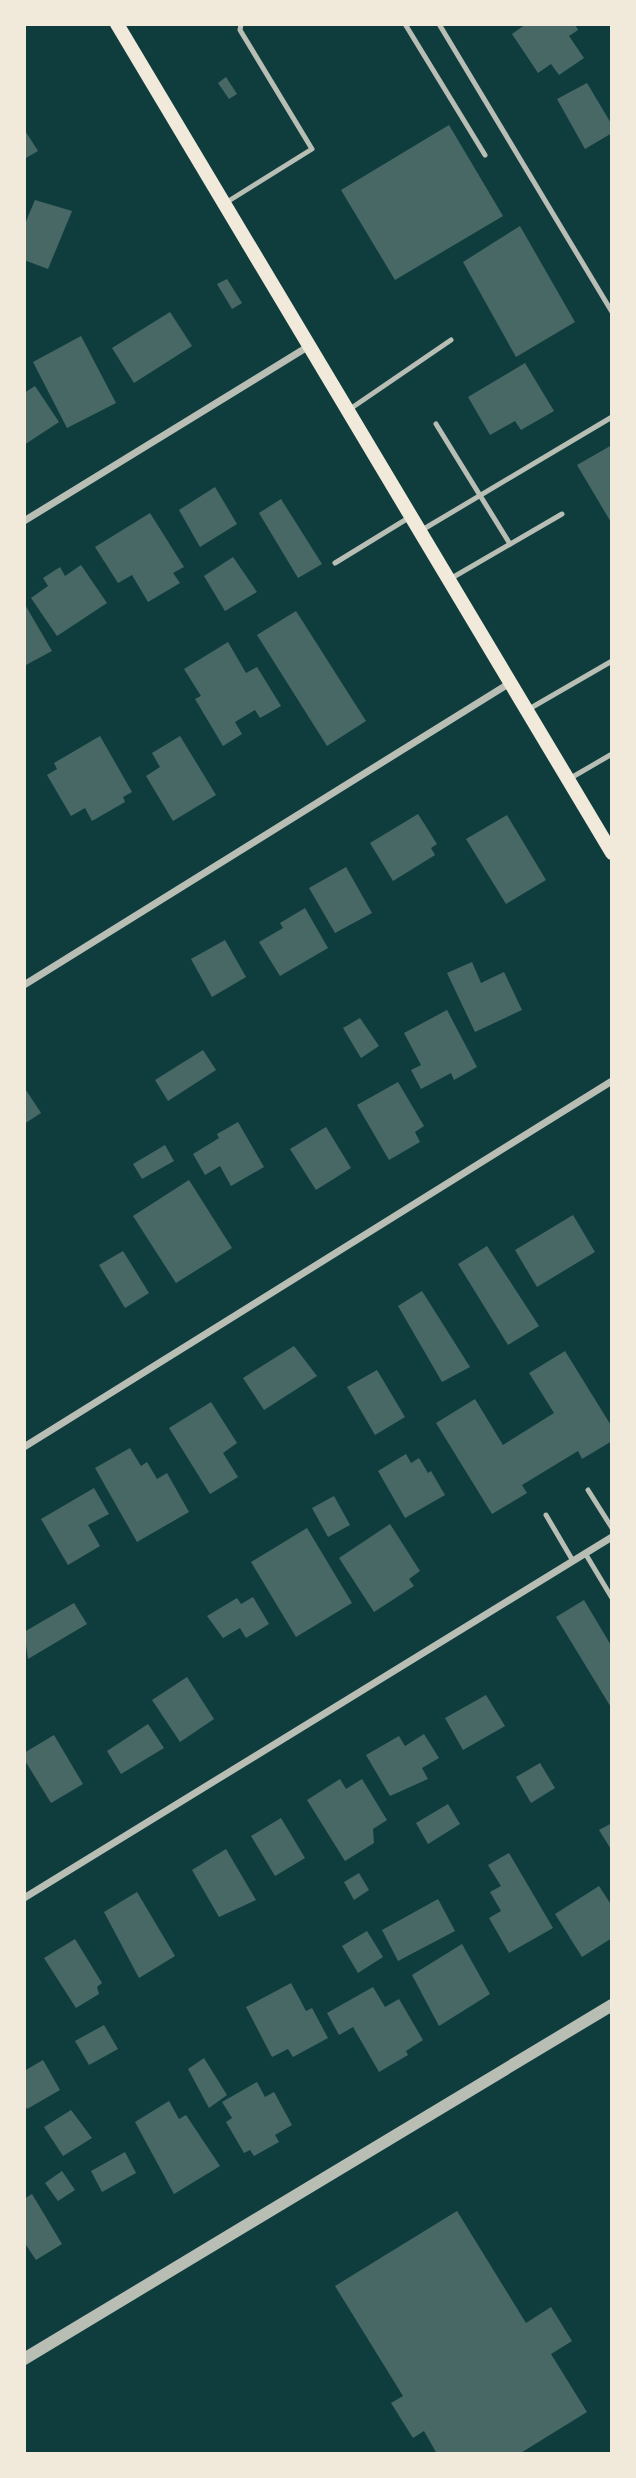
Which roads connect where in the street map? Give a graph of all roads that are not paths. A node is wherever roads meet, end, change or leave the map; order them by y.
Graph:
1 (117, 24) edge
2 (241, 24) edge
3 (405, 24) edge
4 (439, 24) edge
5 (485, 155) dead end
6 (224, 204) junction
7 (611, 312) edge
8 (451, 340) dead end
9 (309, 346) junction
10 (347, 410) junction
11 (611, 417) edge
12 (436, 424) dead end
13 (480, 495) junction
14 (562, 514) dead end
15 (410, 516) junction
16 (24, 521) edge
17 (419, 531) junction
18 (510, 544) junction
19 (335, 563) dead end
20 (448, 580) junction
21 (611, 661) edge
22 (510, 682) junction
23 (527, 711) junction
24 (611, 754) edge
25 (568, 780) junction
26 (611, 853) edge
27 (24, 985) edge
28 (611, 1081) edge
29 (24, 1447) edge
30 (588, 1490) dead end
31 (546, 1515) dead end
32 (611, 1528) edge
33 (611, 1537) edge
34 (585, 1553) junction
35 (573, 1560) junction
36 (611, 1598) edge
37 (24, 1898) edge
38 (611, 2005) edge
39 (24, 2359) edge

1 - 6 main road
2 - 6 lane
3 - 5 lane
4 - 7 lane
6 - 9 main road
8 - 10 lane
9 - 10 main road
9 - 16 street
10 - 15 main road
11 - 13 lane
12 - 13 lane
13 - 17 lane
13 - 18 lane
14 - 18 lane
15 - 17 main road
15 - 19 lane
17 - 20 main road
18 - 20 lane
20 - 22 main road
21 - 23 lane
22 - 23 main road
22 - 27 street
23 - 25 main road
24 - 25 lane
25 - 26 main road
28 - 29 street
30 - 32 lane
31 - 35 lane
33 - 34 street
34 - 35 street
34 - 36 lane
35 - 37 street
38 - 39 street

